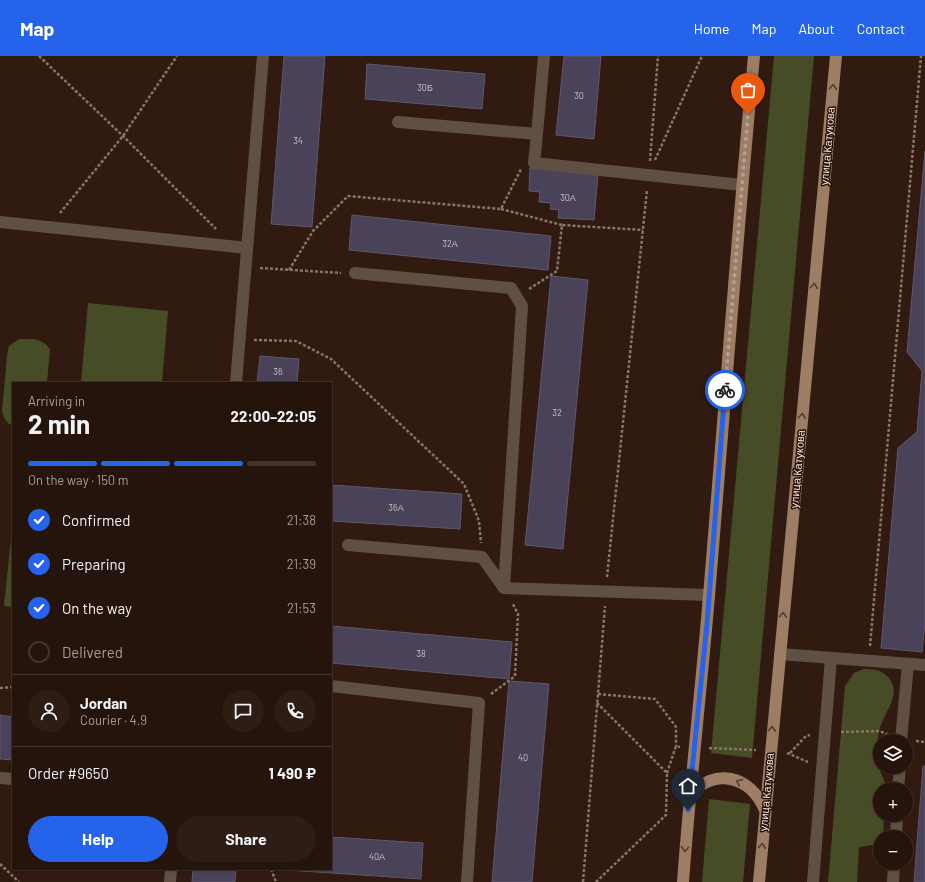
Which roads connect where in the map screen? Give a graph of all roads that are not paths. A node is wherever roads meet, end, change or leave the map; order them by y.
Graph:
1 (263, 56) edge
2 (544, 56) edge
3 (754, 56) edge
4 (836, 56) edge
5 (398, 122) dead end
6 (537, 134) junction
7 (742, 185) junction
8 (0, 222) edge
9 (247, 248) junction
10 (355, 273) road end
11 (236, 382) edge
12 (348, 545) dead end
13 (504, 588) junction
14 (709, 595) junction
15 (780, 654) junction
16 (831, 658) junction
17 (908, 664) junction
18 (925, 665) edge
19 (332, 686) edge
20 (902, 734) edge
21 (0, 778) edge
22 (12, 779) edge
23 (689, 796) junction
24 (765, 810) junction
25 (171, 870) edge
26 (894, 870) edge
27 (170, 882) edge
28 (467, 882) edge
29 (682, 882) edge
30 (759, 882) edge
31 (813, 882) edge
32 (893, 882) edge

1 - 9 street
2 - 6 street
3 - 7 main road
15 -> 4 main road, улица Катукова
5 - 6 street
6 - 7 street
7 - 14 main road
8 - 9 street
9 - 11 street
10 - 13 street
12 - 13 street
13 - 14 street
14 - 23 main road
15 - 16 street
24 -> 15 main road, улица Катукова
16 - 17 street
16 - 31 street
17 - 18 street
17 - 20 street
19 - 28 street
21 - 22 street
24 -> 23 main road
23 -> 29 main road
30 -> 24 main road, улица Катукова
25 - 27 street
26 - 32 street

